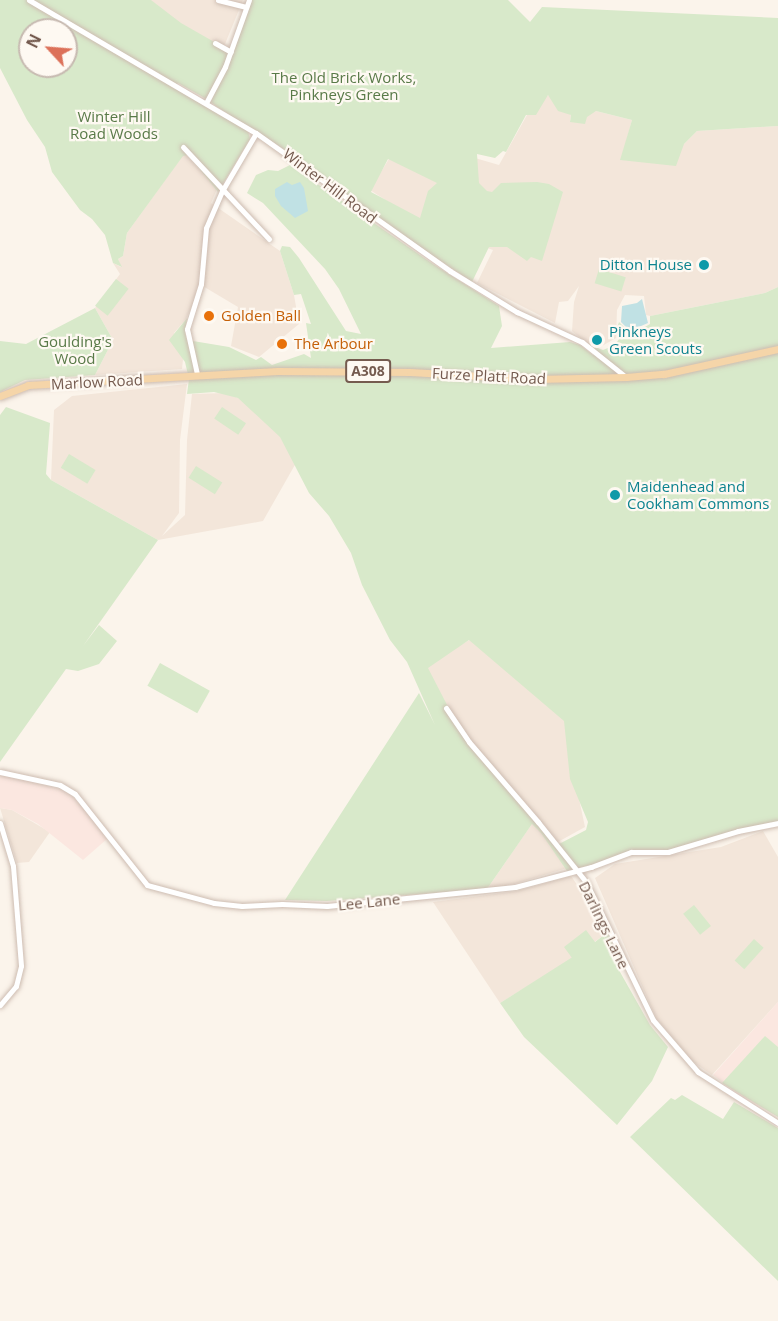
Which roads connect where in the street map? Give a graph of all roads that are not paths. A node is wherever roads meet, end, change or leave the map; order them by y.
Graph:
1 (29, 0) edge
2 (218, 0) edge
3 (249, 0) edge
4 (246, 7) junction
5 (215, 43) dead end
6 (231, 52) junction
7 (206, 103) junction
8 (256, 133) junction
9 (183, 147) dead end
10 (222, 192) junction
11 (269, 239) dead end
12 (778, 349) edge
13 (196, 374) junction
14 (626, 377) junction
15 (0, 396) edge
16 (446, 708) dead end
17 (0, 772) edge
18 (778, 823) edge
19 (0, 824) edge
20 (591, 867) junction
21 (575, 870) junction
22 (586, 882) junction
23 (0, 1005) edge
24 (778, 1122) edge

1 - 7 street, Winter Hill Road
2 - 4 street
3 - 4 street
4 - 6 street
5 - 6 street
6 - 7 street
7 - 8 street, Winter Hill Road
8 - 10 street
8 - 14 street, Winter Hill Road
9 - 10 street
10 - 11 street
10 - 13 street
12 - 14 main road, Furze Platt Road / A308
13 - 14 main road, Furze Platt Road / A308
13 - 15 main road, Marlow Road / A308
16 - 21 street, Darlings Lane
17 - 21 street, Lee Lane
18 - 20 street, Lee Lane
19 - 23 street
20 - 21 street, Lee Lane
20 - 22 street
21 - 22 street, Darlings Lane
22 - 24 street, Darlings Lane

